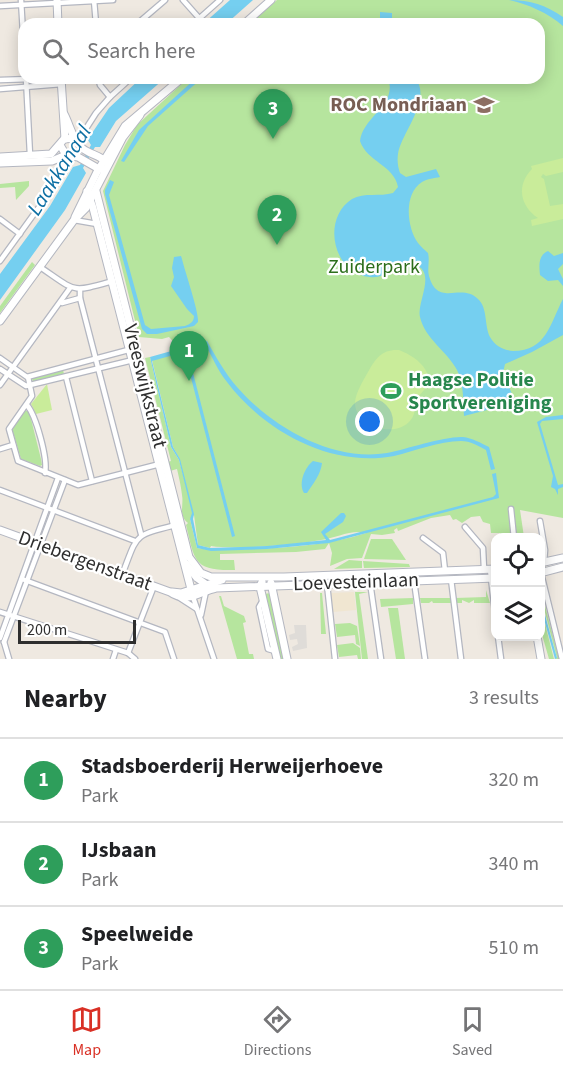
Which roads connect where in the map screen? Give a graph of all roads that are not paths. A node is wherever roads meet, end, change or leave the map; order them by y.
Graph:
1 (113, 0) edge
2 (165, 0) edge
3 (183, 0) edge
4 (220, 0) edge
5 (271, 0) edge
6 (94, 1) edge
7 (21, 2) edge
8 (57, 2) edge
9 (0, 6) edge
10 (22, 18) edge
11 (58, 18) edge
12 (95, 18) edge
13 (144, 18) edge
14 (199, 18) joint
15 (251, 18) edge
16 (18, 79) edge
17 (0, 80) edge
18 (26, 84) edge
19 (44, 84) edge
20 (61, 84) edge
21 (100, 84) edge
22 (124, 84) edge
23 (175, 84) edge
24 (26, 88) junction
25 (0, 89) edge
26 (110, 96) junction
27 (64, 114) junction
28 (65, 139) junction
29 (77, 141) junction
30 (60, 145) junction
31 (29, 154) junction
32 (70, 156) junction
33 (0, 157) edge
34 (0, 163) edge
35 (106, 163) junction
36 (99, 169) junction
37 (87, 191) junction
38 (96, 191) junction
39 (91, 200) junction
40 (0, 219) edge
41 (74, 220) junction
42 (97, 224) junction
43 (20, 234) junction
44 (0, 261) edge
45 (40, 267) junction
46 (115, 281) junction
47 (70, 288) junction
48 (80, 290) junction
49 (80, 298) junction
50 (61, 303) junction
51 (0, 321) edge
52 (133, 349) junction
53 (0, 358) edge
54 (96, 358) junction
55 (136, 359) junction
56 (13, 367) junction
57 (99, 368) junction
58 (0, 369) edge
59 (8, 375) junction
60 (28, 377) junction
61 (66, 377) junction
62 (0, 385) edge
63 (30, 386) junction
64 (27, 405) junction
65 (13, 445) junction
66 (0, 449) edge
67 (162, 463) junction
68 (45, 472) junction
69 (126, 473) junction
70 (58, 478) junction
71 (65, 480) junction
72 (92, 481) junction
73 (0, 490) edge
74 (46, 508) junction
75 (511, 509) dead end
76 (53, 510) junction
77 (540, 520) dead end
78 (178, 525) junction
79 (465, 527) dead end
80 (0, 530) edge
81 (514, 533) edge
82 (542, 533) edge
83 (141, 534) junction
84 (423, 538) dead end
85 (135, 541) junction
86 (38, 544) junction
87 (563, 558) edge
88 (185, 561) junction
89 (545, 562) edge
90 (563, 567) edge
91 (490, 569) edge
92 (445, 571) junction
93 (545, 572) edge
94 (122, 575) junction
95 (204, 575) junction
96 (226, 577) junction
97 (265, 577) junction
98 (491, 578) edge
99 (451, 579) junction
100 (24, 580) junction
101 (414, 581) junction
102 (370, 582) junction
103 (327, 583) junction
104 (273, 585) junction
105 (154, 586) junction
106 (206, 586) junction
107 (260, 586) junction
108 (544, 587) edge
109 (216, 588) joint
110 (170, 592) junction
111 (193, 594) junction
112 (180, 598) junction
113 (0, 612) edge
114 (200, 613) junction
115 (11, 616) junction
116 (140, 623) junction
117 (2, 640) edge
118 (499, 641) edge
119 (538, 641) edge
120 (116, 650) junction
121 (128, 653) junction
122 (276, 656) edge
123 (287, 656) edge
124 (9, 659) edge
125 (113, 659) edge
126 (135, 659) edge
127 (174, 659) edge
128 (214, 659) edge
129 (335, 659) edge
130 (381, 659) edge
131 (425, 659) edge
132 (461, 659) edge
133 (501, 659) edge
134 (543, 659) edge
135 (562, 659) edge

1 - 6 street
2 - 13 street
3 - 14 street
4 - 14 street
5 - 15 main road
6 - 8 street
6 - 12 street
7 - 8 street
7 - 9 street
7 - 10 street
8 - 11 main road
16 - 17 street
18 - 24 street
19 - 24 street
20 - 27 main road
21 - 26 street
22 - 26 street
23 - 35 main road
24 - 25 street
24 - 31 street
26 - 29 street
27 - 28 main road
27 - 29 main road
28 - 29 main road
28 - 30 main road
29 - 35 main road
30 - 31 main road
30 - 32 main road
31 - 33 main road
32 - 34 main road
32 - 36 main road
32 - 43 street
35 - 36 main road
35 - 38 main road
36 - 37 main road
37 - 39 main road, Vreeswijkstraat
37 - 41 main road
38 - 39 main road
38 - 46 main road, Vreeswijkstraat
39 - 41 main road
39 - 42 main road, Vreeswijkstraat
40 - 43 street
41 - 42 street
41 - 45 main road
42 - 46 main road, Vreeswijkstraat
43 - 44 street
45 - 47 street
45 - 51 main road
46 - 48 street
46 - 52 main road, Vreeswijkstraat
47 - 48 street
47 - 50 street
48 - 49 street
49 - 50 street
49 - 54 street
50 - 56 street
52 - 54 street
52 - 55 main road, Vreeswijkstraat
53 - 56 street
54 - 57 street
54 - 60 street
55 - 57 street
55 - 67 main road, Vreeswijkstraat
56 - 59 street
56 - 60 street
57 - 61 street
57 - 69 street
58 - 59 street
59 - 62 street
59 - 63 street
60 - 63 street
61 - 63 street
61 - 72 street
63 - 64 street
64 - 65 street
64 - 68 street
65 - 66 street
65 - 68 street
67 - 69 street
67 - 78 main road, Vreeswijkstraat
68 - 70 street
69 - 72 street
69 - 83 street
70 - 71 street
70 - 74 street
71 - 72 street
71 - 76 street
73 - 74 street
74 - 76 street
74 - 86 street
75 - 81 street
76 - 85 street
76 - 86 street
77 - 82 street
78 - 83 street
78 - 88 main road, Vreeswijkstraat
78 - 95 main road, Vreeswijkstraat
79 - 91 street
80 - 86 main road, Driebergenstraat
83 - 85 street
84 - 92 street, Loevesteinlaan
85 - 94 street
86 - 94 main road, Driebergenstraat
86 - 100 street
87 - 89 main road
88 - 106 main road, Vreeswijkstraat
88 - 111 main road, Vreeswijkstraat
90 - 93 main road
91 - 92 main road, Loevesteinlaan
92 - 97 main road, Loevesteinlaan
94 - 105 main road, Driebergenstraat
95 - 96 main road
95 - 106 main road, Vreeswijkstraat
96 - 97 main road, Loevesteinlaan
96 - 106 main road, Driebergenstraat
97 - 104 main road
97 - 107 main road
98 - 99 main road, Loevesteinlaan
99 - 101 main road, Loevesteinlaan
99 - 132 street
100 - 115 street
100 - 116 street
101 - 102 main road, Loevesteinlaan
101 - 131 street
102 - 103 main road, Loevesteinlaan
102 - 130 street
103 - 104 main road, Loevesteinlaan
103 - 129 street
104 - 107 main road, Loevesteinlaan
104 - 123 main road
105 - 110 main road, Driebergenstraat
105 - 116 street
106 - 109 main road, Driebergenstraat
106 - 111 main road, Driebergenstraat
106 - 114 street, Vreeswijkstraat
107 - 109 main road, Loevesteinlaan
107 - 122 main road
108 - 135 street
110 - 111 main road, Driebergenstraat
110 - 112 main road, Driebergenstraat
111 - 112 main road, Driebergenstraat
111 - 114 street, Vreeswijkstraat
112 - 114 street
113 - 115 street
114 - 128 street, Vreeswijkstraat
115 - 117 street
115 - 120 street
116 - 121 street
116 - 127 street
117 - 124 street
118 - 133 street
119 - 134 main road
120 - 121 street
120 - 125 street
121 - 126 street

